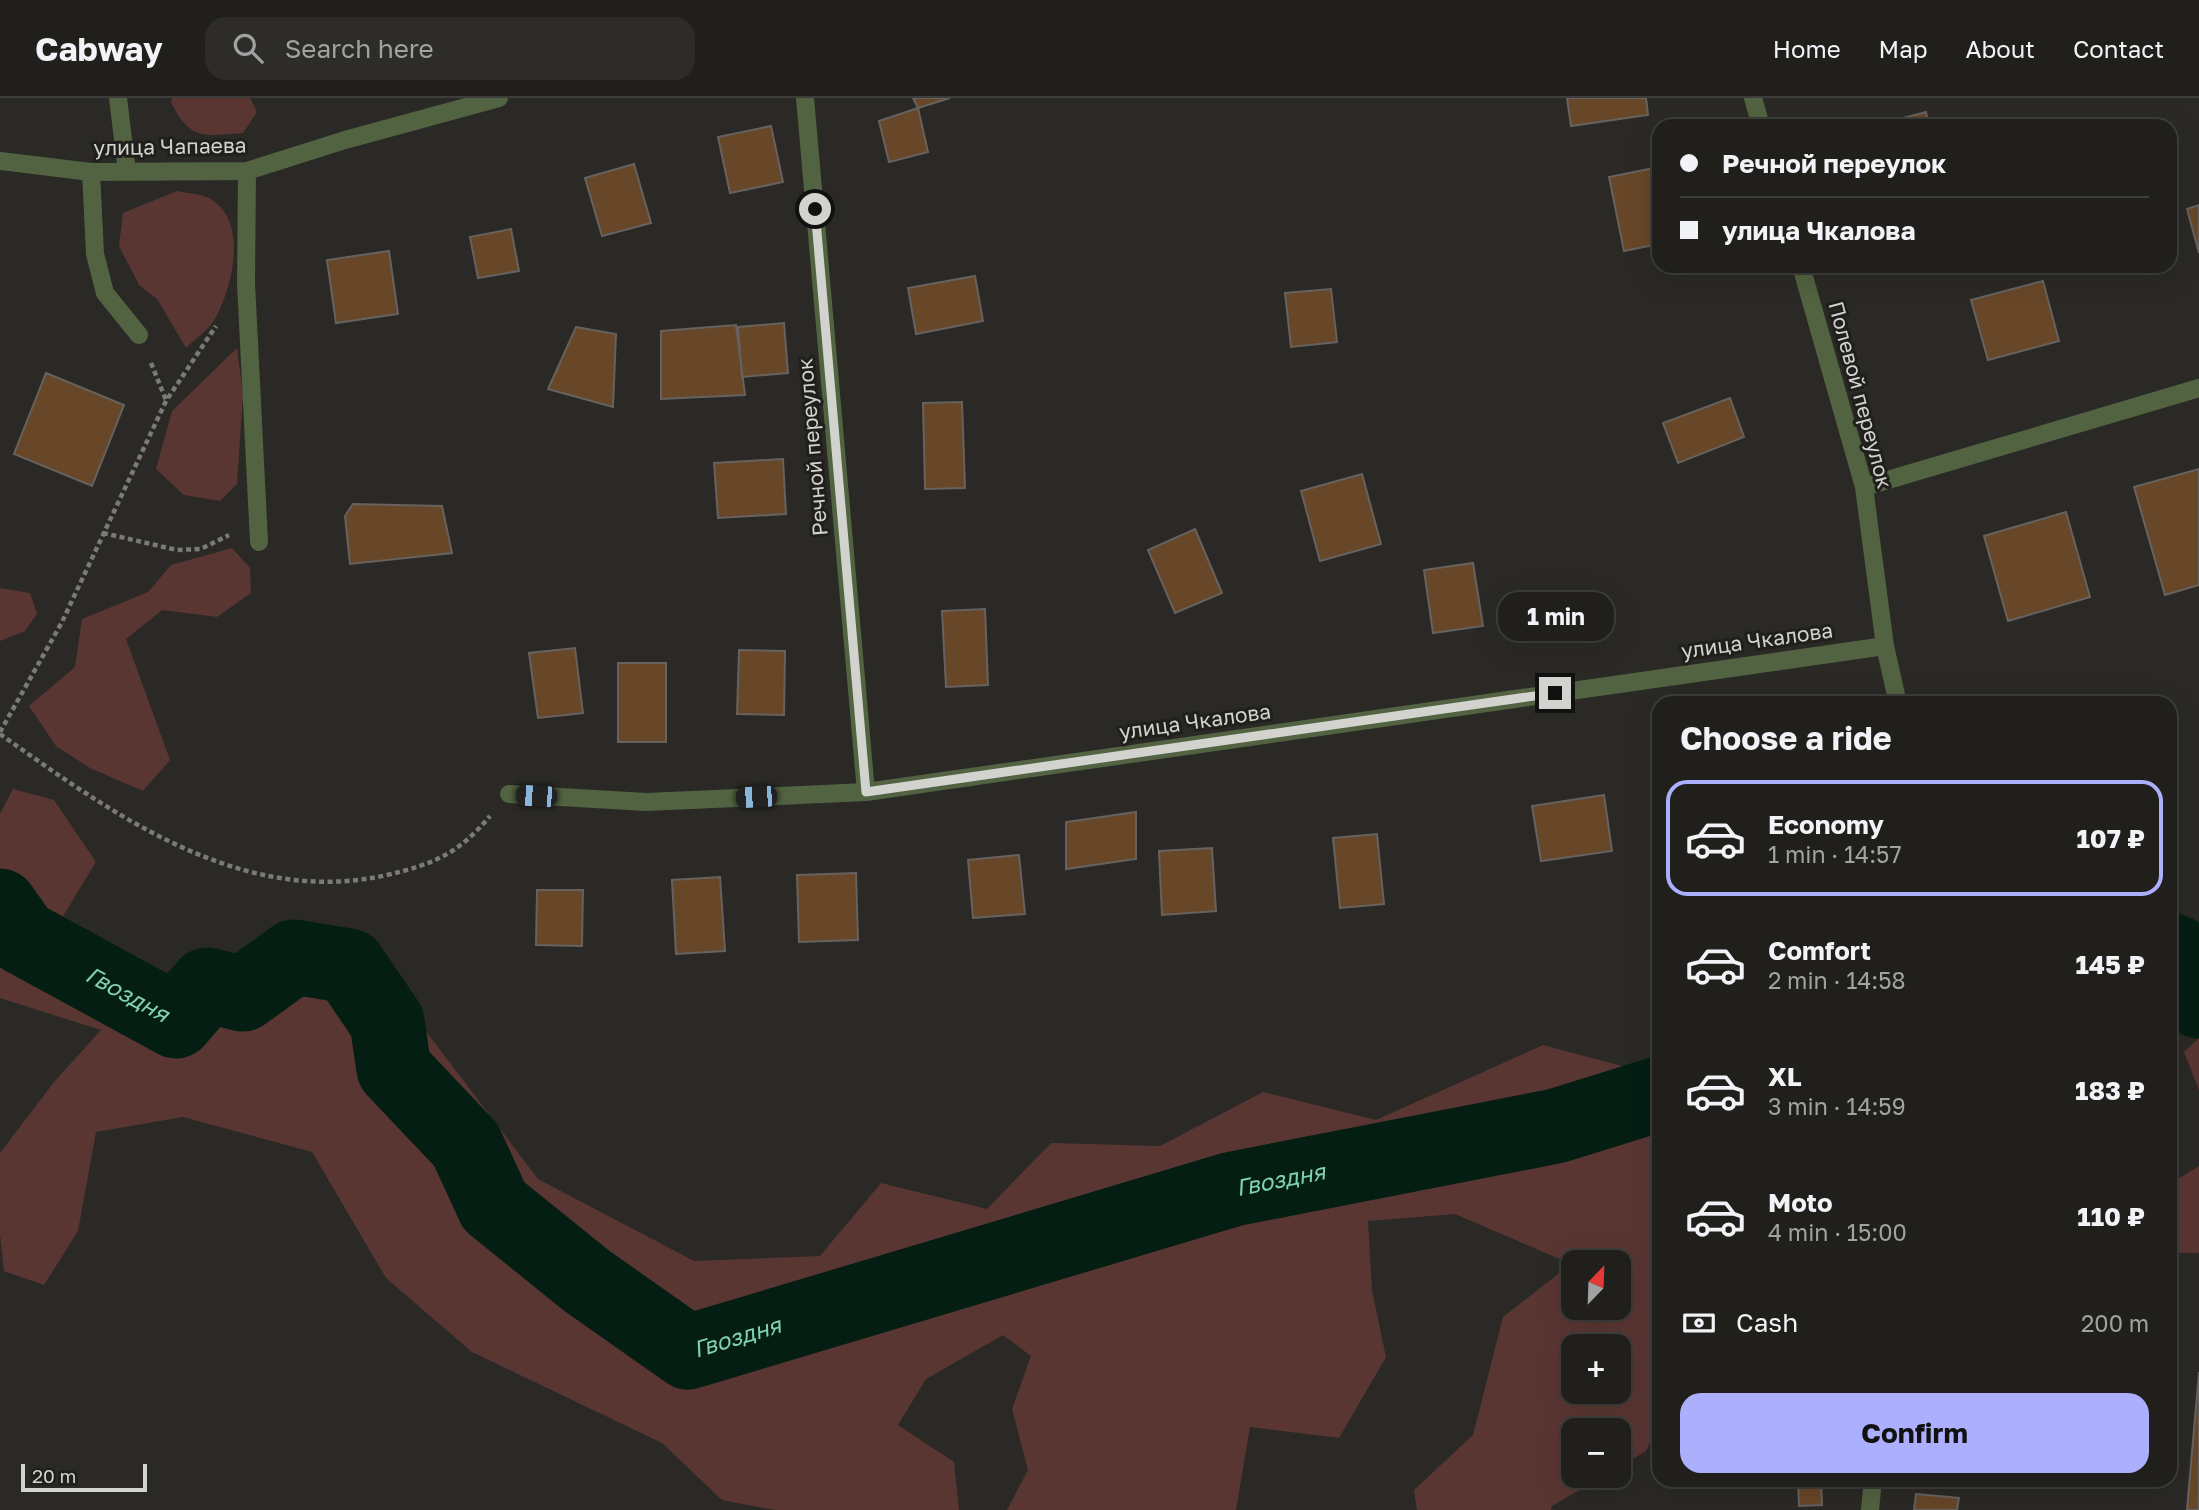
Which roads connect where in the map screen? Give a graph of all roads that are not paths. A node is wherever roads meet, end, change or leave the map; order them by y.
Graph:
1 (118, 98) edge
2 (499, 98) edge
3 (805, 98) edge
4 (1753, 98) edge
5 (1759, 119) edge
6 (0, 161) edge
7 (247, 171) junction
8 (90, 172) junction
9 (127, 172) junction
10 (1803, 273) edge
11 (139, 334) road end
12 (2199, 388) edge
13 (1864, 487) junction
14 (260, 542) dead end
15 (1885, 646) junction
16 (1896, 696) edge
17 (866, 792) junction
18 (509, 794) road end
19 (1872, 1487) edge
20 (1870, 1510) edge

1 - 9 street
2 - 7 street, улица Чапаева
3 - 17 street, Речной переулок
4 - 5 street
6 - 8 street, улица Чапаева
7 - 9 street, улица Чапаева
7 - 14 street
8 - 9 street, улица Чапаева
8 - 11 street
10 - 13 street, Полевой переулок
12 - 13 street
13 - 15 street, Полевой переулок
15 - 16 street, Полевой переулок
15 - 17 street, улица Чкалова
17 - 18 street, улица Чкалова
19 - 20 street

